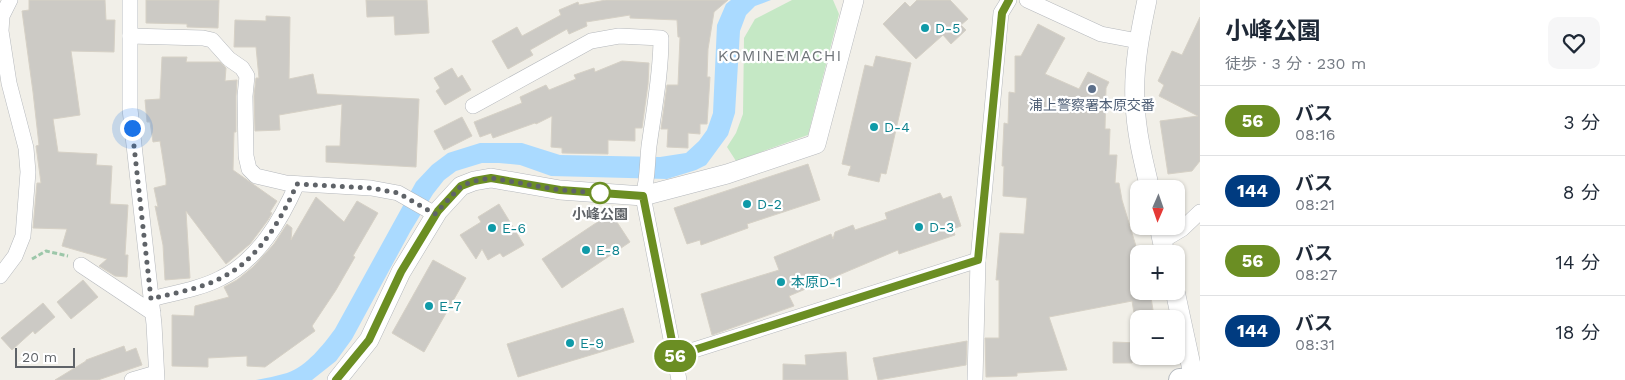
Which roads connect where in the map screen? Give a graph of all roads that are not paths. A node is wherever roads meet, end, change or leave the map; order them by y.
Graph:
1 (10, 0) edge
2 (130, 0) edge
3 (854, 0) edge
4 (1009, 0) edge
5 (1027, 0) edge
6 (1147, 0) edge
7 (130, 36) junction
8 (1138, 41) junction
9 (473, 106) dead end
10 (1148, 180) edge
11 (297, 184) junction
12 (645, 188) junction
13 (1200, 212) edge
14 (433, 213) junction
15 (1162, 240) edge
16 (978, 260) junction
17 (81, 265) road end
18 (0, 276) edge
19 (1177, 300) edge
20 (152, 306) junction
21 (675, 356) junction
22 (157, 376) edge
23 (1192, 379) edge
24 (132, 380) edge
25 (336, 380) edge
26 (679, 380) edge
27 (975, 380) edge

1 - 18 street
2 - 7 street
3 - 12 street
4 - 16 street
5 - 8 street
6 - 8 street
7 - 11 street
7 - 20 street
8 - 10 street
9 - 12 street
11 - 14 street
11 - 20 street
12 - 14 street
12 - 21 street
13 - 15 street
14 - 25 street
16 - 21 street
16 - 27 street
17 - 20 street
19 - 23 street
20 - 22 street
21 - 26 street
22 - 24 street

